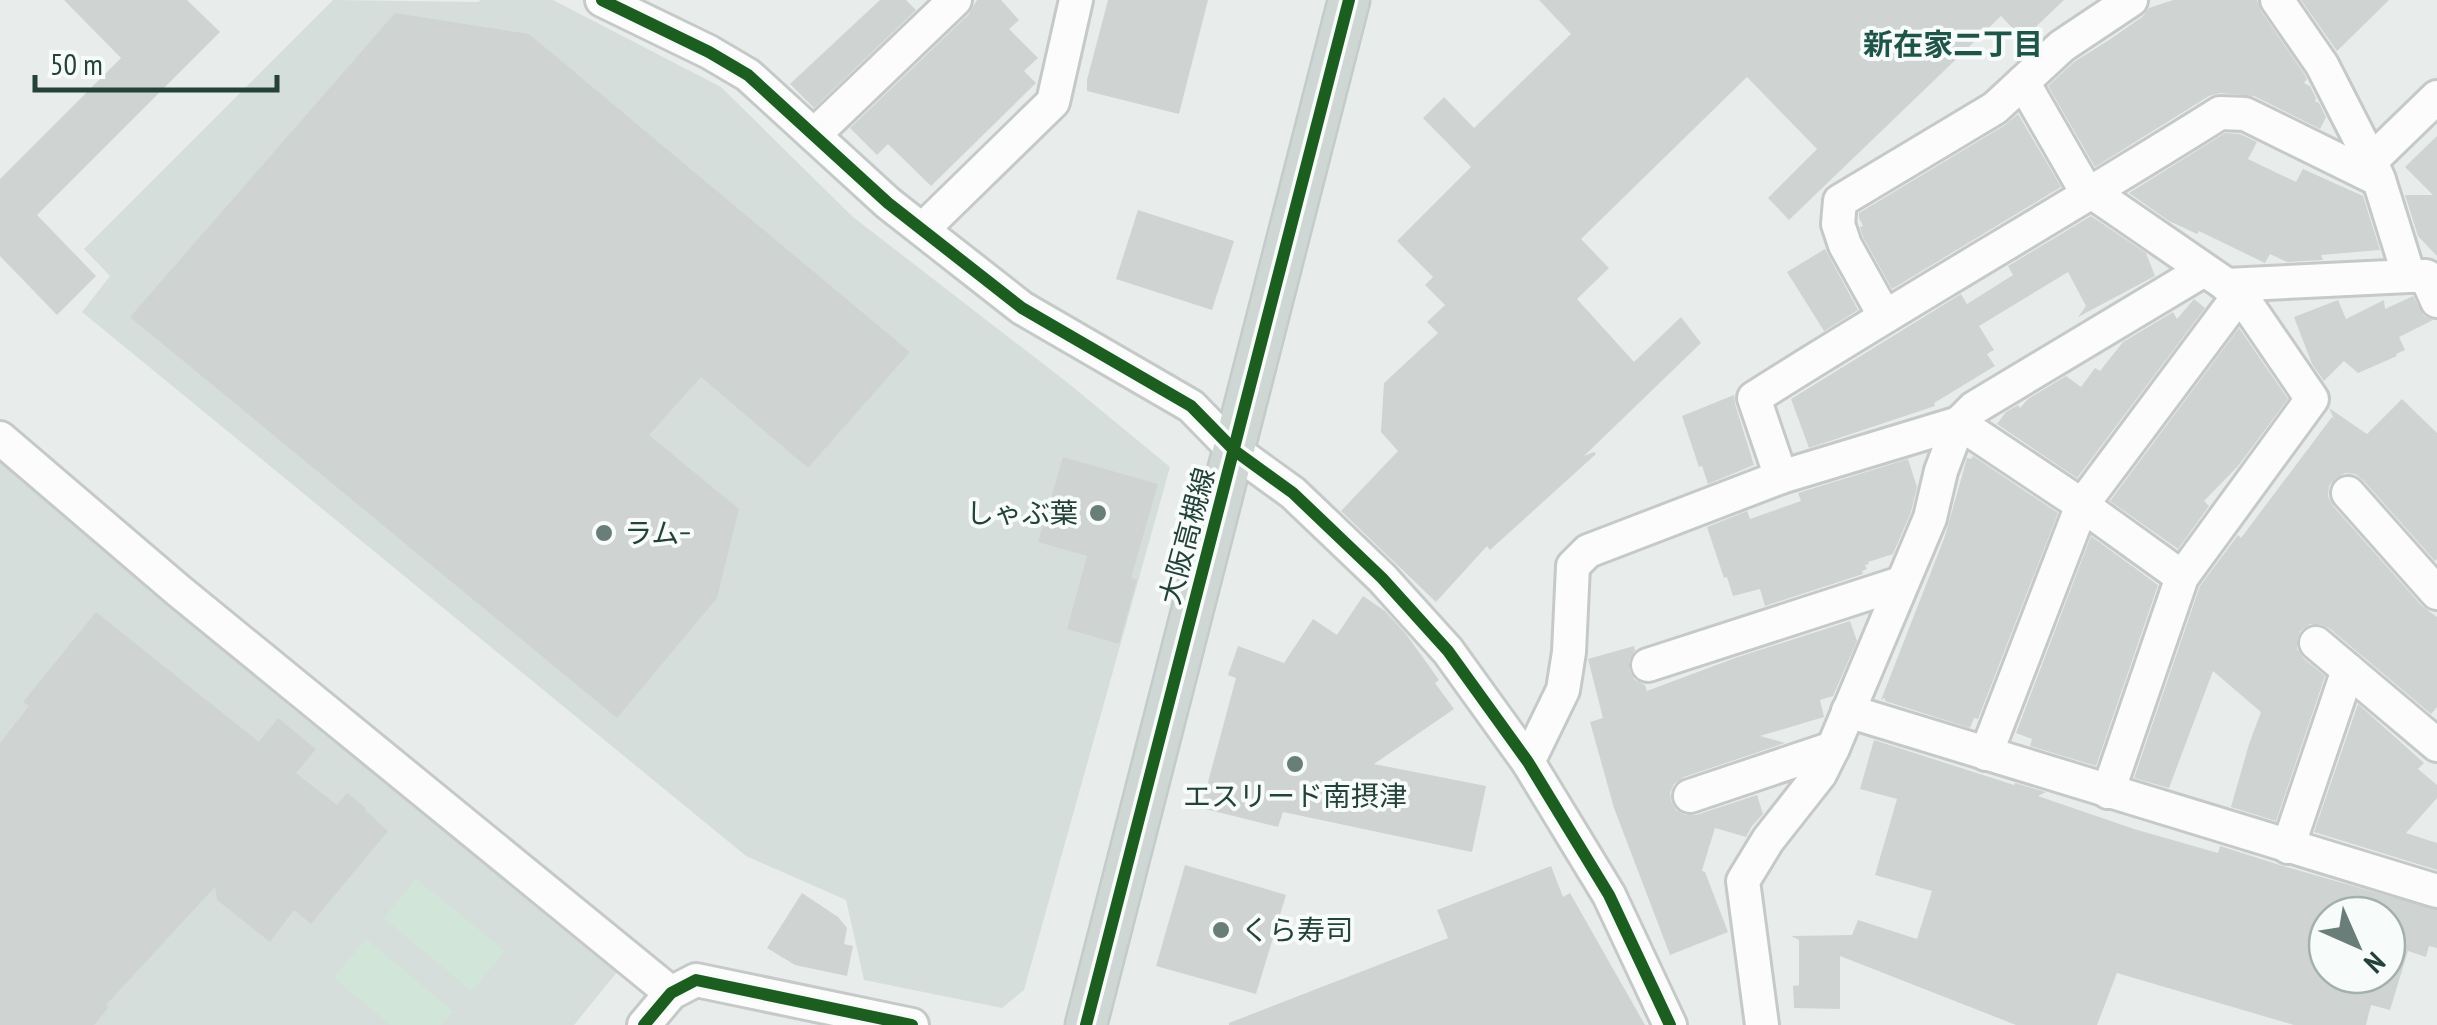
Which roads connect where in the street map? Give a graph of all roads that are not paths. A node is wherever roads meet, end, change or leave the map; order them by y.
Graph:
1 (602, 0) edge
2 (955, 0) edge
3 (1076, 0) edge
4 (1349, 0) edge
5 (2131, 0) edge
6 (2277, 0) edge
7 (2023, 82) junction
8 (2437, 97) edge
9 (814, 135) junction
10 (2375, 170) junction
11 (2092, 193) junction
12 (923, 229) junction
13 (2409, 276) junction
14 (2223, 283) junction
15 (2437, 302) edge
16 (1884, 315) junction
17 (1959, 423) junction
18 (0, 438) edge
19 (1234, 452) junction
20 (1781, 477) junction
21 (2348, 493) dead end
22 (2082, 505) junction
23 (2182, 577) junction
24 (1901, 583) junction
25 (2436, 591) edge
26 (2316, 644) dead end
27 (1648, 665) dead end
28 (2348, 670) junction
29 (1848, 711) junction
30 (2437, 745) edge
31 (1832, 748) junction
32 (1986, 754) junction
33 (1528, 762) junction
34 (2108, 792) junction
35 (1690, 796) dead end
36 (2288, 847) junction
37 (2437, 892) edge
38 (671, 993) junction
39 (644, 1025) edge
40 (912, 1025) edge
41 (1086, 1025) edge
42 (1670, 1025) edge
43 (1762, 1025) edge

1 - 9 street
2 - 9 street
3 - 12 street
4 - 19 main road, 大阪高槻線
5 - 7 street
6 - 10 street
7 - 11 street
7 - 16 street
8 - 10 street
9 - 12 street
10 - 11 street
10 - 13 street
11 - 14 street
11 - 16 street
12 - 19 street
13 - 14 street
13 - 15 street
14 - 17 street
14 - 22 street
14 - 23 street
16 - 20 street
17 - 20 street
17 - 22 street
17 - 24 street
18 - 38 street
19 - 33 street
19 - 41 main road, 大阪高槻線
20 - 33 street
21 - 25 street
22 - 23 street
22 - 32 street
23 - 34 street
24 - 27 street
24 - 29 street
26 - 28 street
28 - 30 street
28 - 36 street
29 - 31 street
29 - 32 street
31 - 35 street
31 - 43 street
32 - 34 street
33 - 42 street
34 - 36 street
36 - 37 street
38 - 39 street
38 - 40 street

